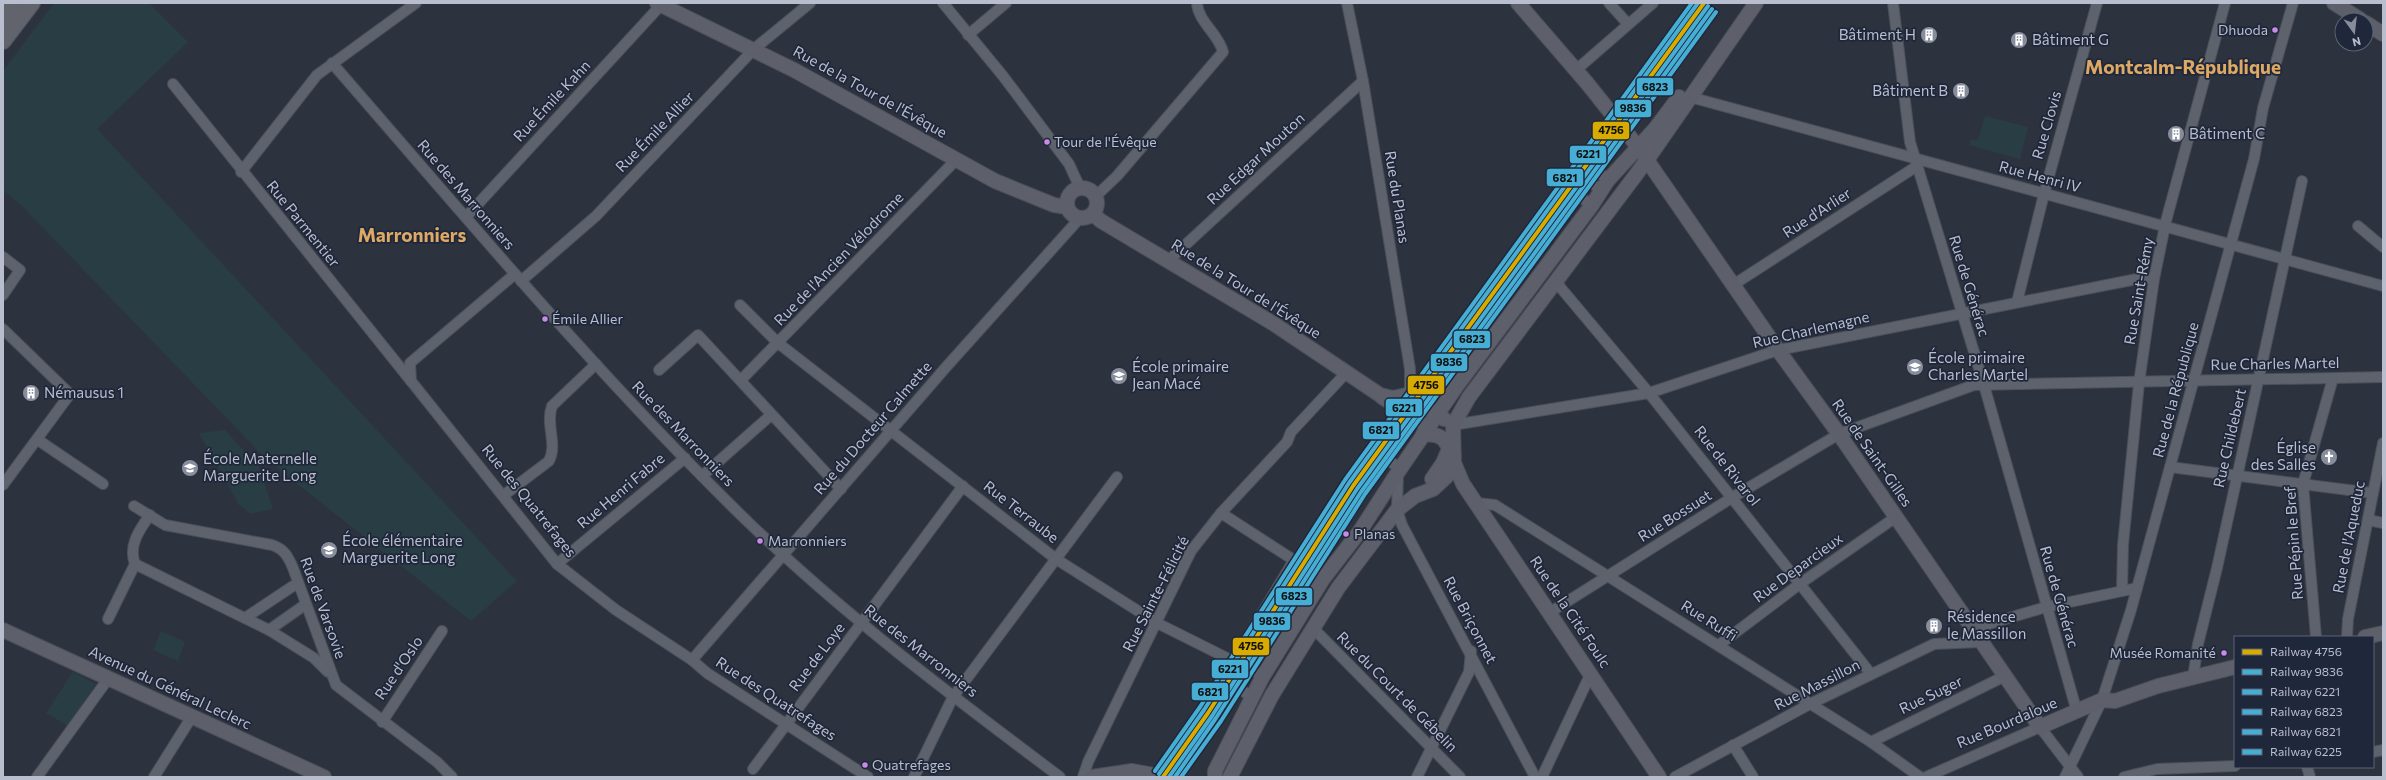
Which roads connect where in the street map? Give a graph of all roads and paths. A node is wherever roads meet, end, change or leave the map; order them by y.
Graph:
1 (13, 3) edge
2 (32, 3) edge
3 (416, 3) edge
4 (810, 3) edge
5 (943, 3) edge
6 (1006, 3) edge
7 (1197, 3) edge
8 (1347, 3) edge
9 (1518, 3) edge
10 (1609, 3) edge
11 (1652, 3) edge
12 (1745, 3) edge
13 (1756, 3) edge
14 (1893, 3) edge
15 (2097, 3) edge
16 (2225, 3) edge
17 (2293, 3) edge
18 (659, 4) edge
19 (2337, 4) edge
20 (2349, 12) edge
21 (3, 18) edge
22 (1628, 24) junction
23 (2374, 28) edge
24 (2383, 34) edge
25 (968, 35) junction
26 (3, 41) edge
27 (754, 49) junction
28 (332, 63) junction
29 (1576, 70) junction
30 (1363, 81) junction
31 (173, 84) dead end
32 (1690, 97) junction
33 (1638, 147) junction
34 (959, 160) junction
35 (1647, 160) junction
36 (1916, 162) junction
37 (1572, 171) junction
38 (241, 172) junction
39 (2302, 181) dead end
40 (1605, 185) junction
41 (1080, 188) junction
42 (2044, 194) junction
43 (1096, 196) junction
44 (1592, 205) junction
45 (1067, 207) junction
46 (466, 216) junction
47 (1086, 216) junction
48 (2358, 226) dead end
49 (2165, 227) junction
50 (2231, 244) junction
51 (2383, 247) edge
52 (3, 257) edge
53 (2284, 258) junction
54 (1169, 260) junction
55 (518, 277) junction
56 (2154, 279) junction
57 (1555, 281) junction
58 (1733, 285) junction
59 (2383, 286) edge
60 (3, 295) edge
61 (2017, 302) junction
62 (740, 305) dead end
63 (1963, 314) junction
64 (3, 330) edge
65 (778, 343) junction
66 (1778, 350) junction
67 (596, 364) junction
68 (659, 370) dead end
69 (1346, 373) junction
70 (2334, 378) junction
71 (2383, 378) edge
72 (2258, 379) junction
73 (740, 380) junction
74 (412, 381) junction
75 (2194, 381) junction
76 (2139, 383) junction
77 (1984, 385) junction
78 (1649, 393) junction
79 (1406, 395) junction
80 (1380, 396) junction
81 (1437, 414) junction
82 (771, 415) junction
83 (1453, 425) junction
84 (892, 430) junction
85 (1426, 430) junction
86 (1839, 434) junction
87 (38, 440) junction
88 (2383, 443) edge
89 (1449, 449) junction
90 (1372, 450) dead end
91 (685, 458) junction
92 (1454, 464) junction
93 (2380, 466) edge
94 (2170, 467) junction
95 (1399, 470) junction
96 (702, 476) junction
97 (2237, 476) junction
98 (1117, 477) dead end
99 (103, 484) dead end
100 (2303, 484) junction
101 (3, 485) edge
102 (964, 486) junction
103 (841, 489) junction
104 (2372, 493) junction
105 (504, 495) junction
106 (1415, 496) junction
107 (1732, 498) junction
108 (1477, 503) junction
109 (134, 506) dead end
110 (1397, 510) junction
111 (1221, 513) junction
112 (150, 515) junction
113 (1896, 517) junction
114 (2368, 520) junction
115 (2383, 523) edge
116 (784, 554) junction
117 (1056, 559) junction
118 (1294, 560) junction
119 (135, 564) junction
120 (557, 564) junction
121 (1608, 575) junction
122 (1323, 579) junction
123 (1801, 583) junction
124 (293, 586) dead end
125 (2137, 588) junction
126 (2122, 590) junction
127 (306, 604) junction
128 (2046, 607) junction
129 (1549, 613) junction
130 (245, 618) junction
131 (108, 619) dead end
132 (1157, 622) junction
133 (860, 624) junction
134 (1312, 628) junction
135 (1972, 629) junction
136 (269, 630) junction
137 (442, 630) dead end
138 (3, 631) edge
139 (2383, 633) edge
140 (2316, 636) edge
141 (2347, 636) edge
142 (2370, 636) edge
143 (1980, 642) junction
144 (1719, 645) junction
145 (1471, 651) junction
146 (692, 660) junction
147 (1233, 662) junction
148 (2234, 667) edge
149 (1591, 673) junction
150 (1871, 674) junction
151 (330, 675) junction
152 (1263, 676) junction
153 (2005, 676) junction
154 (1223, 678) dead end
155 (2193, 678) junction
156 (108, 679) junction
157 (953, 697) junction
158 (1252, 697) junction
159 (2102, 700) junction
160 (1810, 704) junction
161 (2077, 712) junction
162 (191, 718) junction
163 (382, 722) junction
164 (786, 724) junction
165 (2040, 727) junction
166 (1871, 742) junction
167 (1733, 745) junction
168 (1432, 748) junction
169 (2070, 766) junction
170 (2234, 766) edge
171 (753, 769) dead end
172 (1123, 775) edge
173 (1214, 775) edge
174 (317, 776) edge
175 (37, 777) edge
176 (154, 777) edge
177 (452, 777) edge
178 (868, 777) edge
179 (914, 777) edge
180 (1060, 777) edge
181 (1083, 777) edge
182 (1092, 777) edge
183 (1165, 777) edge
184 (1230, 777) edge
185 (1417, 777) edge
186 (1460, 777) edge
187 (1535, 777) edge
188 (1542, 777) edge
189 (1660, 777) edge
190 (1675, 777) edge
191 (1753, 777) edge
192 (1920, 777) edge
193 (1926, 777) edge
194 (2065, 777) edge
195 (2078, 777) edge
196 (2124, 777) edge

1 - 21 main road
2 - 26 main road
3 - 28 street
4 - 27 street, Rue Émile Allier
5 - 25 street
6 - 25 street
7 - 43 street
8 - 30 street, Rue du Planas
9 - 29 street, Rue de Saint-Gilles
10 - 22 street
11 - 22 street
12 - 33 street
13 - 32 street
14 - 36 street, Rue de Générac
15 - 42 street, Rue Clovis
16 - 49 street, Rue Saint-Rémy
17 - 50 street, Rue de la République
18 - 27 street, Rue de la Tour de l'Évêque
18 - 46 street, Rue Émile Kahn
19 - 20 street
22 - 29 street
23 - 24 street
25 - 41 street
27 - 34 street, Rue de la Tour de l'Évêque
27 - 55 street, Rue Émile Allier
28 - 38 street
28 - 46 street, Rue des Marronniers
29 - 33 street, Rue de Saint-Gilles
30 - 54 street, Rue Edgar Mouton
30 - 79 street, Rue du Planas
31 - 38 street, Rue Parmentier
32 - 35 street
32 - 36 street, Rue Henri IV
33 - 35 street, Rue de Saint-Gilles
33 - 40 street
34 - 45 street, Rue de la Tour de l'Évêque
34 - 65 street, Rue de l'Ancien Vélodrome
35 - 57 street
35 - 58 street, Rue de Saint-Gilles
36 - 42 street, Rue Henri IV
36 - 58 street, Rue d'Arlier
36 - 63 street, Rue de Générac
37 - 40 street
37 - 40 street
37 - 44 street
38 - 74 street, Rue Parmentier
39 - 53 street, Rue Childebert
40 - 44 street
41 - 43 street
41 - 45 street
42 - 49 street, Rue Henri IV
42 - 61 street, Rue Clovis
43 - 47 street
44 - 81 street
45 - 47 street
46 - 55 street, Rue des Marronniers
47 - 54 street, Rue de la Tour de l'Évêque
47 - 84 street, Rue du Docteur Calmette
48 - 51 street
49 - 50 street, Rue Henri IV
49 - 56 street, Rue Saint-Rémy
50 - 53 street, Rue Henri IV
50 - 75 street, Rue de la République
52 - 60 street
53 - 59 street, Rue Henri IV
53 - 72 street, Rue Childebert
54 - 69 street, Rue de la Tour de l'Évêque
55 - 67 street, Rue des Marronniers
55 - 74 street
56 - 61 street, Rue Charlemagne
56 - 76 street, Rue Saint-Rémy
57 - 78 street, Rue de Rivarol
57 - 83 street
58 - 66 street, Rue de Saint-Gilles
61 - 63 street, Rue Charlemagne
62 - 65 street, Rue Terraube
63 - 66 street, Rue Charlemagne
63 - 77 street, Rue de Générac
64 - 87 street
65 - 73 street, Rue de l'Ancien Vélodrome
65 - 84 street, Rue Terraube
66 - 78 street, Rue Charlemagne
66 - 86 street, Rue de Saint-Gilles
67 - 91 street, Rue des Marronniers
67 - 105 street
68 - 73 street
69 - 80 street, Rue de la Tour de l'Évêque
69 - 111 street, Rue Sainte-Félicité
70 - 71 street, Rue Charles Martel
70 - 72 street, Rue Charles Martel
70 - 100 street, Rue Pépin le Bref
72 - 75 street, Rue Charles Martel
72 - 97 street, Rue Childebert
73 - 82 street
74 - 105 street, Rue des Quatrefages
75 - 76 street, Rue Charles Martel
75 - 94 street, Rue de la République
76 - 77 street, Rue Charles Martel
76 - 126 street, Rue Saint-Rémy
77 - 86 street, Rue Charles Martel
77 - 128 street, Rue de Générac
78 - 83 street, Rue Charlemagne
78 - 107 street, Rue de Rivarol
79 - 80 street
79 - 81 street
80 - 85 street, Rue de la Tour de l'Évêque
81 - 83 street
81 - 85 street
82 - 96 street
82 - 103 street
83 - 92 street
84 - 102 street, Rue Terraube
84 - 103 street, Rue du Docteur Calmette
85 - 89 street
85 - 95 street
86 - 107 street, Rue Bossuet
86 - 113 street, Rue de Saint-Gilles
87 - 99 street
87 - 101 street
88 - 93 street, Rue de l'Aqueduc
89 - 92 street, Rue de la Cité Foulc
89 - 106 street
90 - 95 street
91 - 96 street, Rue des Marronniers
91 - 120 street, Rue Henri Fabre
92 - 106 street
92 - 108 street, Rue de la Cité Foulc
93 - 104 street, Rue de l'Aqueduc
94 - 97 street
94 - 125 street, Rue de la République
95 - 110 street, Rue Briçonnet
95 - 122 street
96 - 116 street, Rue des Marronniers
97 - 100 street
97 - 155 street, Rue Childebert
98 - 117 street
100 - 104 street
100 - 140 street, Rue Pépin le Bref
102 - 117 street, Rue Terraube
102 - 133 street, Rue de Loye
103 - 116 street, Rue du Docteur Calmette
104 - 114 street, Rue de l'Aqueduc
105 - 120 street, Rue des Quatrefages
106 - 110 street
107 - 121 street, Rue Bossuet
107 - 123 street, Rue de Rivarol
108 - 121 street, Rue Ruffi
108 - 129 street, Rue de la Cité Foulc
109 - 112 street, Rue de Varsovie
110 - 134 street
110 - 145 street, Rue Briçonnet
111 - 118 street
111 - 132 street, Rue Sainte-Félicité
112 - 119 street
112 - 127 street, Rue de Varsovie
113 - 123 street, Rue Deparcieux
113 - 135 street, Rue de Saint-Gilles
114 - 115 street
114 - 141 street, Rue de l'Aqueduc
116 - 133 street, Rue des Marronniers
116 - 146 street, Rue du Docteur Calmette
117 - 132 street, Rue Terraube
117 - 157 street
118 - 122 street
118 - 147 street
119 - 130 street
119 - 131 street
120 - 146 street, Rue des Quatrefages
121 - 129 street, Rue Bossuet
121 - 144 street, Rue Ruffi
122 - 152 street
123 - 144 street, Rue Deparcieux
123 - 150 street, Rue de Rivarol
124 - 130 street
125 - 126 street
125 - 159 street, Rue de la République
126 - 128 street
127 - 136 street
127 - 151 street, Rue de Varsovie
128 - 135 street
128 - 161 street, Rue de Générac
129 - 149 street, Rue de la Cité Foulc
130 - 136 street
132 - 147 street, Rue Terraube
132 - 181 street, Rue Sainte-Félicité
133 - 157 street, Rue des Marronniers
133 - 164 street, Rue de Loye
134 - 168 street, Rue du Court de Gébelin
134 - 184 street
135 - 143 street, Rue de Saint-Gilles
136 - 151 street
137 - 163 street, Rue d'Oslo
138 - 156 street, Avenue du Général Leclerc
139 - 142 street
143 - 150 street, Rue Massillon
143 - 153 street, Rue de Saint-Gilles
144 - 160 street, Rue Ruffi
145 - 168 street
145 - 187 street, Rue Briçonnet
146 - 164 street, Rue des Quatrefages
147 - 152 street, Rue Terraube
148 - 155 street
149 - 188 street
149 - 189 street, Rue de la Cité Foulc
150 - 160 street, Rue Massillon
151 - 163 street, Rue de Varsovie
152 - 158 street
153 - 165 street, Rue de Saint-Gilles
153 - 166 street, Rue Suger
154 - 158 street
155 - 159 street
156 - 162 street, Avenue du Général Leclerc
156 - 175 street
157 - 179 street
157 - 180 street, Rue des Marronniers
158 - 173 street
159 - 161 street, Rue Bourdaloue
159 - 169 street, Rue de la République
160 - 166 street, Rue Ruffi
160 - 167 street, Rue Massillon
161 - 165 street, Rue Bourdaloue
162 - 174 street, Avenue du Général Leclerc
162 - 176 street
163 - 177 street, Rue de Varsovie
164 - 171 street, Rue de Loye
164 - 178 street, Rue des Quatrefages
165 - 169 street, Rue de Saint-Gilles
165 - 193 street, Rue Bourdaloue
166 - 192 street, Rue Ruffi
167 - 190 street, Rue Massillon
167 - 191 street
168 - 185 street
168 - 186 street, Rue du Court de Gébelin
169 - 194 street, Rue de la République
169 - 195 street, Rue de Saint-Gilles
170 - 196 street
172 - 182 street
172 - 183 street

